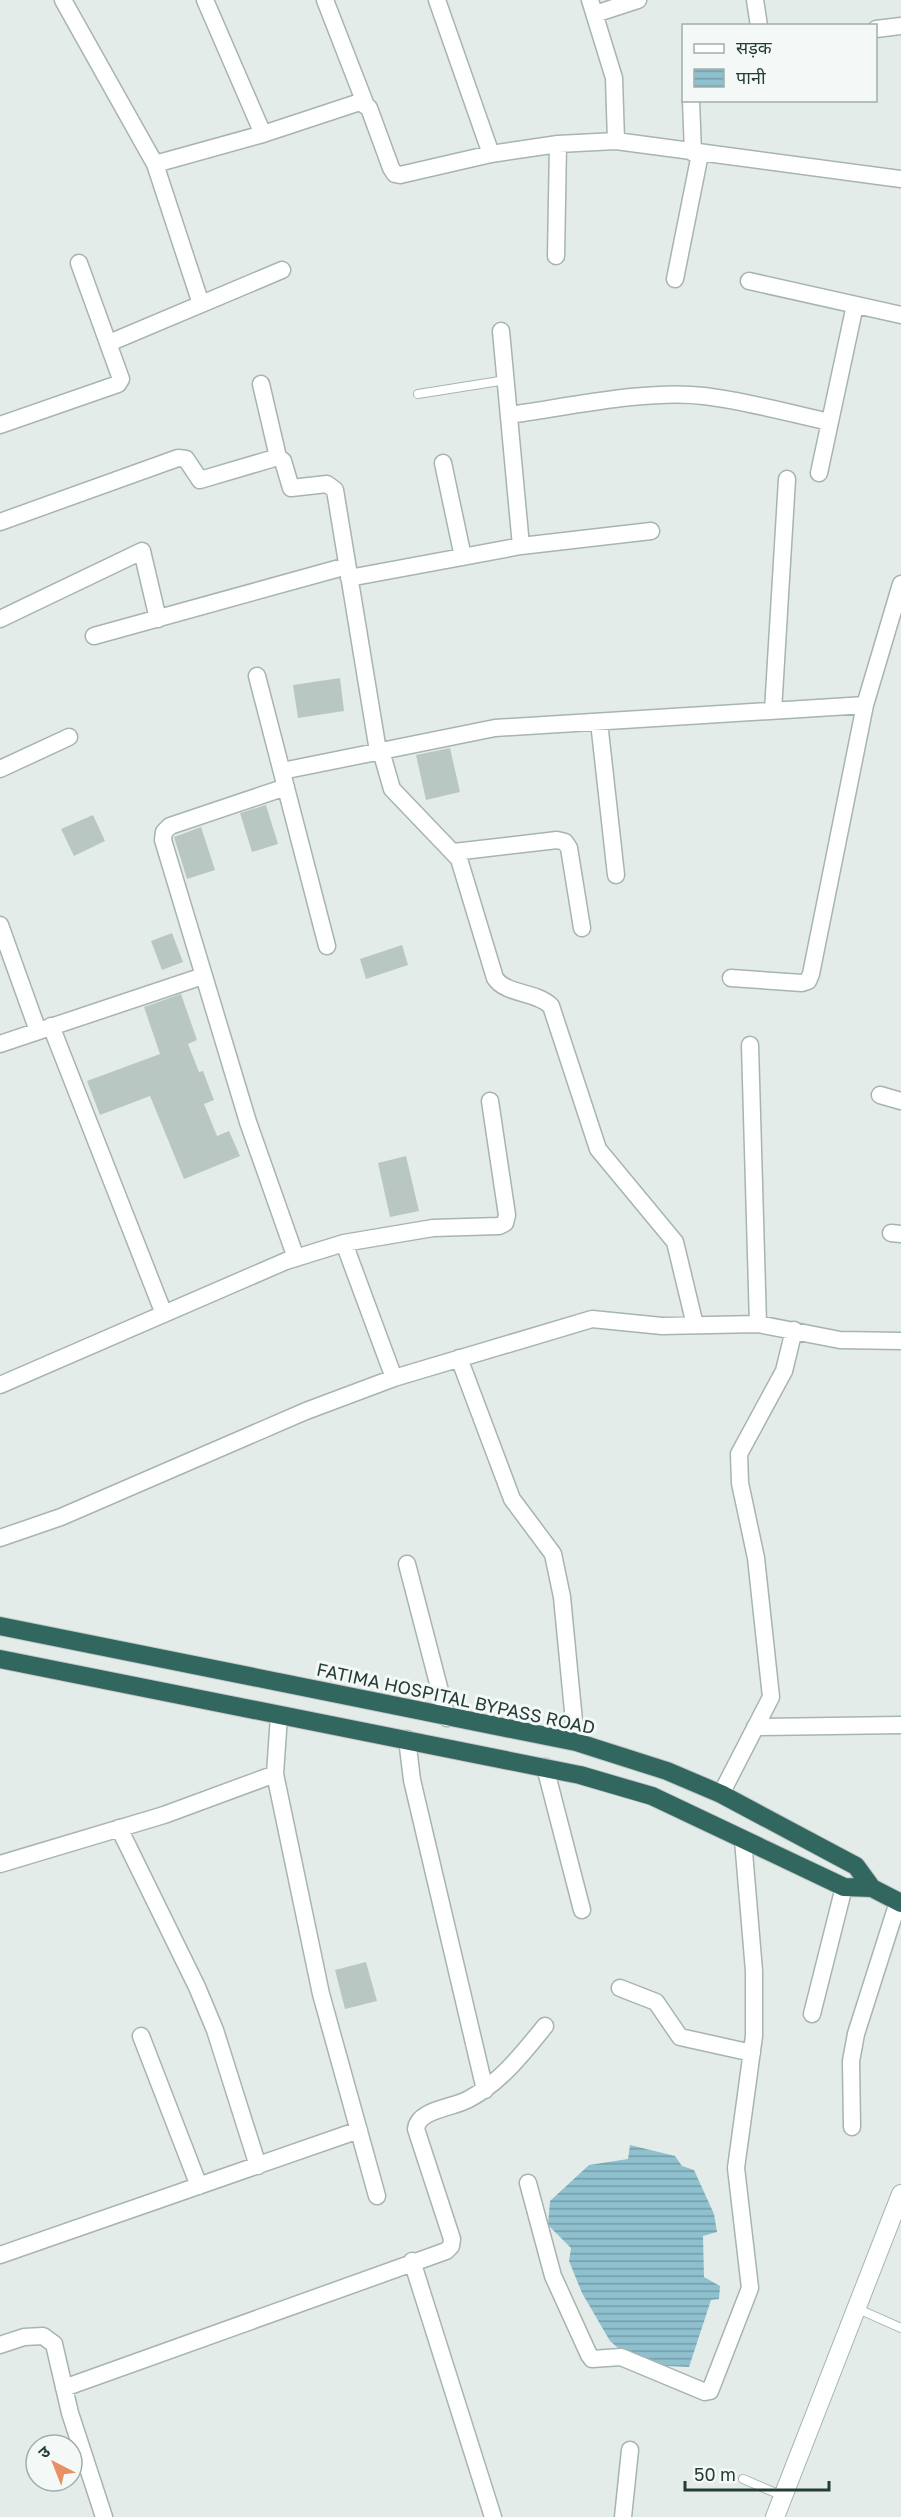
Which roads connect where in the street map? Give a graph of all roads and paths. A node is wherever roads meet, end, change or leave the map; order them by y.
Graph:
1 (63, 0) edge
2 (205, 0) edge
3 (325, 0) edge
4 (437, 0) edge
5 (638, 0) edge
6 (754, 0) edge
7 (593, 7) edge
8 (759, 24) edge
9 (901, 26) edge
10 (877, 29) edge
11 (691, 102) edge
12 (365, 103) junction
13 (263, 134) junction
14 (616, 141) junction
15 (558, 144) junction
16 (696, 153) junction
17 (491, 154) junction
18 (156, 164) junction
19 (901, 180) edge
20 (556, 256) dead end
21 (80, 263) dead end
22 (282, 270) dead end
23 (675, 279) dead end
24 (749, 281) dead end
25 (201, 304) junction
26 (855, 305) junction
27 (901, 315) edge
28 (501, 331) dead end
29 (109, 342) junction
30 (506, 380) junction
31 (261, 384) dead end
32 (418, 394) dead end
33 (509, 415) junction
34 (830, 422) junction
35 (0, 425) edge
36 (278, 457) junction
37 (444, 463) dead end
38 (819, 473) dead end
39 (787, 479) dead end
40 (0, 522) edge
41 (651, 531) dead end
42 (521, 546) junction
43 (463, 556) junction
44 (348, 572) junction
45 (901, 584) edge
46 (0, 619) edge
47 (158, 619) junction
48 (94, 636) dead end
49 (257, 676) dead end
50 (865, 705) junction
51 (773, 711) junction
52 (599, 722) junction
53 (69, 737) dead end
54 (379, 751) junction
55 (0, 769) edge
56 (284, 779) junction
57 (454, 852) junction
58 (616, 875) dead end
59 (0, 925) edge
60 (582, 928) dead end
61 (327, 946) dead end
62 (203, 976) junction
63 (731, 978) dead end
64 (44, 1029) junction
65 (0, 1044) edge
66 (750, 1045) dead end
67 (880, 1095) dead end
68 (490, 1101) dead end
69 (901, 1101) edge
70 (344, 1243) junction
71 (296, 1258) junction
72 (164, 1314) junction
73 (758, 1324) junction
74 (695, 1325) junction
75 (794, 1330) junction
76 (901, 1341) edge
77 (459, 1358) junction
78 (394, 1378) junction
79 (0, 1385) edge
80 (0, 1538) edge
81 (407, 1564) dead end
82 (0, 1626) edge
83 (0, 1659) edge
84 (189, 1665) junction
85 (183, 1696) junction
86 (279, 1716) junction
87 (447, 1718) junction
88 (901, 1725) edge
89 (755, 1727) junction
90 (407, 1739) junction
91 (576, 1742) junction
92 (545, 1767) junction
93 (275, 1774) junction
94 (721, 1794) junction
95 (119, 1828) junction
96 (743, 1840) junction
97 (0, 1864) edge
98 (844, 1887) junction
99 (872, 1888) junction
100 (900, 1903) edge
101 (582, 1910) dead end
102 (620, 1988) dead end
103 (812, 2014) dead end
104 (545, 2026) dead end
105 (141, 2036) dead end
106 (752, 2053) junction
107 (485, 2090) junction
108 (852, 2127) dead end
109 (359, 2130) junction
110 (258, 2166) junction
111 (528, 2183) dead end
112 (199, 2186) junction
113 (901, 2194) edge
114 (377, 2196) dead end
115 (0, 2255) edge
116 (412, 2261) junction
117 (856, 2308) junction
118 (901, 2328) edge
119 (0, 2345) edge
120 (64, 2388) junction
121 (630, 2450) dead end
122 (743, 2479) dead end
123 (783, 2496) junction
124 (104, 2517) edge
125 (493, 2517) edge
126 (623, 2517) edge
127 (775, 2517) edge

1 - 18 street
2 - 13 street
3 - 12 street
4 - 17 street
5 - 7 street
6 - 8 street
7 - 14 street
9 - 10 street
11 - 16 street
12 - 13 street
12 - 17 street
13 - 18 street
14 - 15 street
14 - 16 street
15 - 17 street
15 - 20 street
16 - 19 street
16 - 23 street
18 - 25 street
21 - 29 street
22 - 25 street
24 - 26 street
25 - 29 street
26 - 27 street
26 - 34 street
28 - 30 street
29 - 35 street
30 - 32 lane
30 - 33 street
31 - 36 street
33 - 34 street
33 - 42 street
34 - 38 street
36 - 40 street
36 - 44 street
37 - 43 street
39 - 51 street
41 - 42 street
42 - 43 street
43 - 44 street
44 - 47 street
44 - 54 street
45 - 50 street
46 - 47 street
47 - 48 street
49 - 56 street
50 - 51 street
50 - 63 street
51 - 52 street
52 - 54 street
52 - 58 street
53 - 55 street
54 - 56 street
54 - 57 street
56 - 61 street
56 - 62 street
57 - 60 street
57 - 74 street
59 - 64 street
62 - 64 street
62 - 71 street
64 - 65 street
64 - 72 street
66 - 73 street
67 - 69 street
68 - 70 street
70 - 71 street
70 - 78 street
71 - 72 street
72 - 79 street
73 - 74 street
73 - 75 street
74 - 77 street
75 - 76 street
75 - 89 street
77 - 78 street
77 - 91 street
78 - 80 street
81 - 87 street
82 - 84 highway, FATIMA HOSPITAL BYPASS ROAD
83 - 85 highway, FATIMA HOSPITAL BYPASS ROAD
84 - 85 highway
84 - 87 highway, FATIMA HOSPITAL BYPASS ROAD
85 - 86 highway, FATIMA HOSPITAL BYPASS ROAD
86 - 90 highway, FATIMA HOSPITAL BYPASS ROAD
86 - 93 street
87 - 91 highway, FATIMA HOSPITAL BYPASS ROAD
88 - 89 street
89 - 94 street
90 - 92 highway, FATIMA HOSPITAL BYPASS ROAD
90 - 107 street
91 - 94 highway, FATIMA HOSPITAL BYPASS ROAD
92 - 96 highway, FATIMA HOSPITAL BYPASS ROAD
92 - 101 street
93 - 95 street
93 - 109 street
94 - 99 highway, FATIMA HOSPITAL BYPASS ROAD
95 - 97 street
95 - 110 street
96 - 98 highway, FATIMA HOSPITAL BYPASS ROAD
96 - 106 street
98 - 99 highway, FATIMA HOSPITAL BYPASS ROAD
98 - 103 street
99 - 100 highway, FATIMA HOSPITAL BYPASS ROAD
100 - 108 street
102 - 106 street
104 - 107 street
105 - 112 street
106 - 111 street
107 - 116 street
109 - 110 street
109 - 114 street
110 - 112 street
112 - 115 street
113 - 117 main road
116 - 120 street
116 - 125 street
117 - 118 lane
117 - 123 main road
119 - 120 street
120 - 124 street
121 - 126 street
122 - 123 lane
123 - 127 main road

